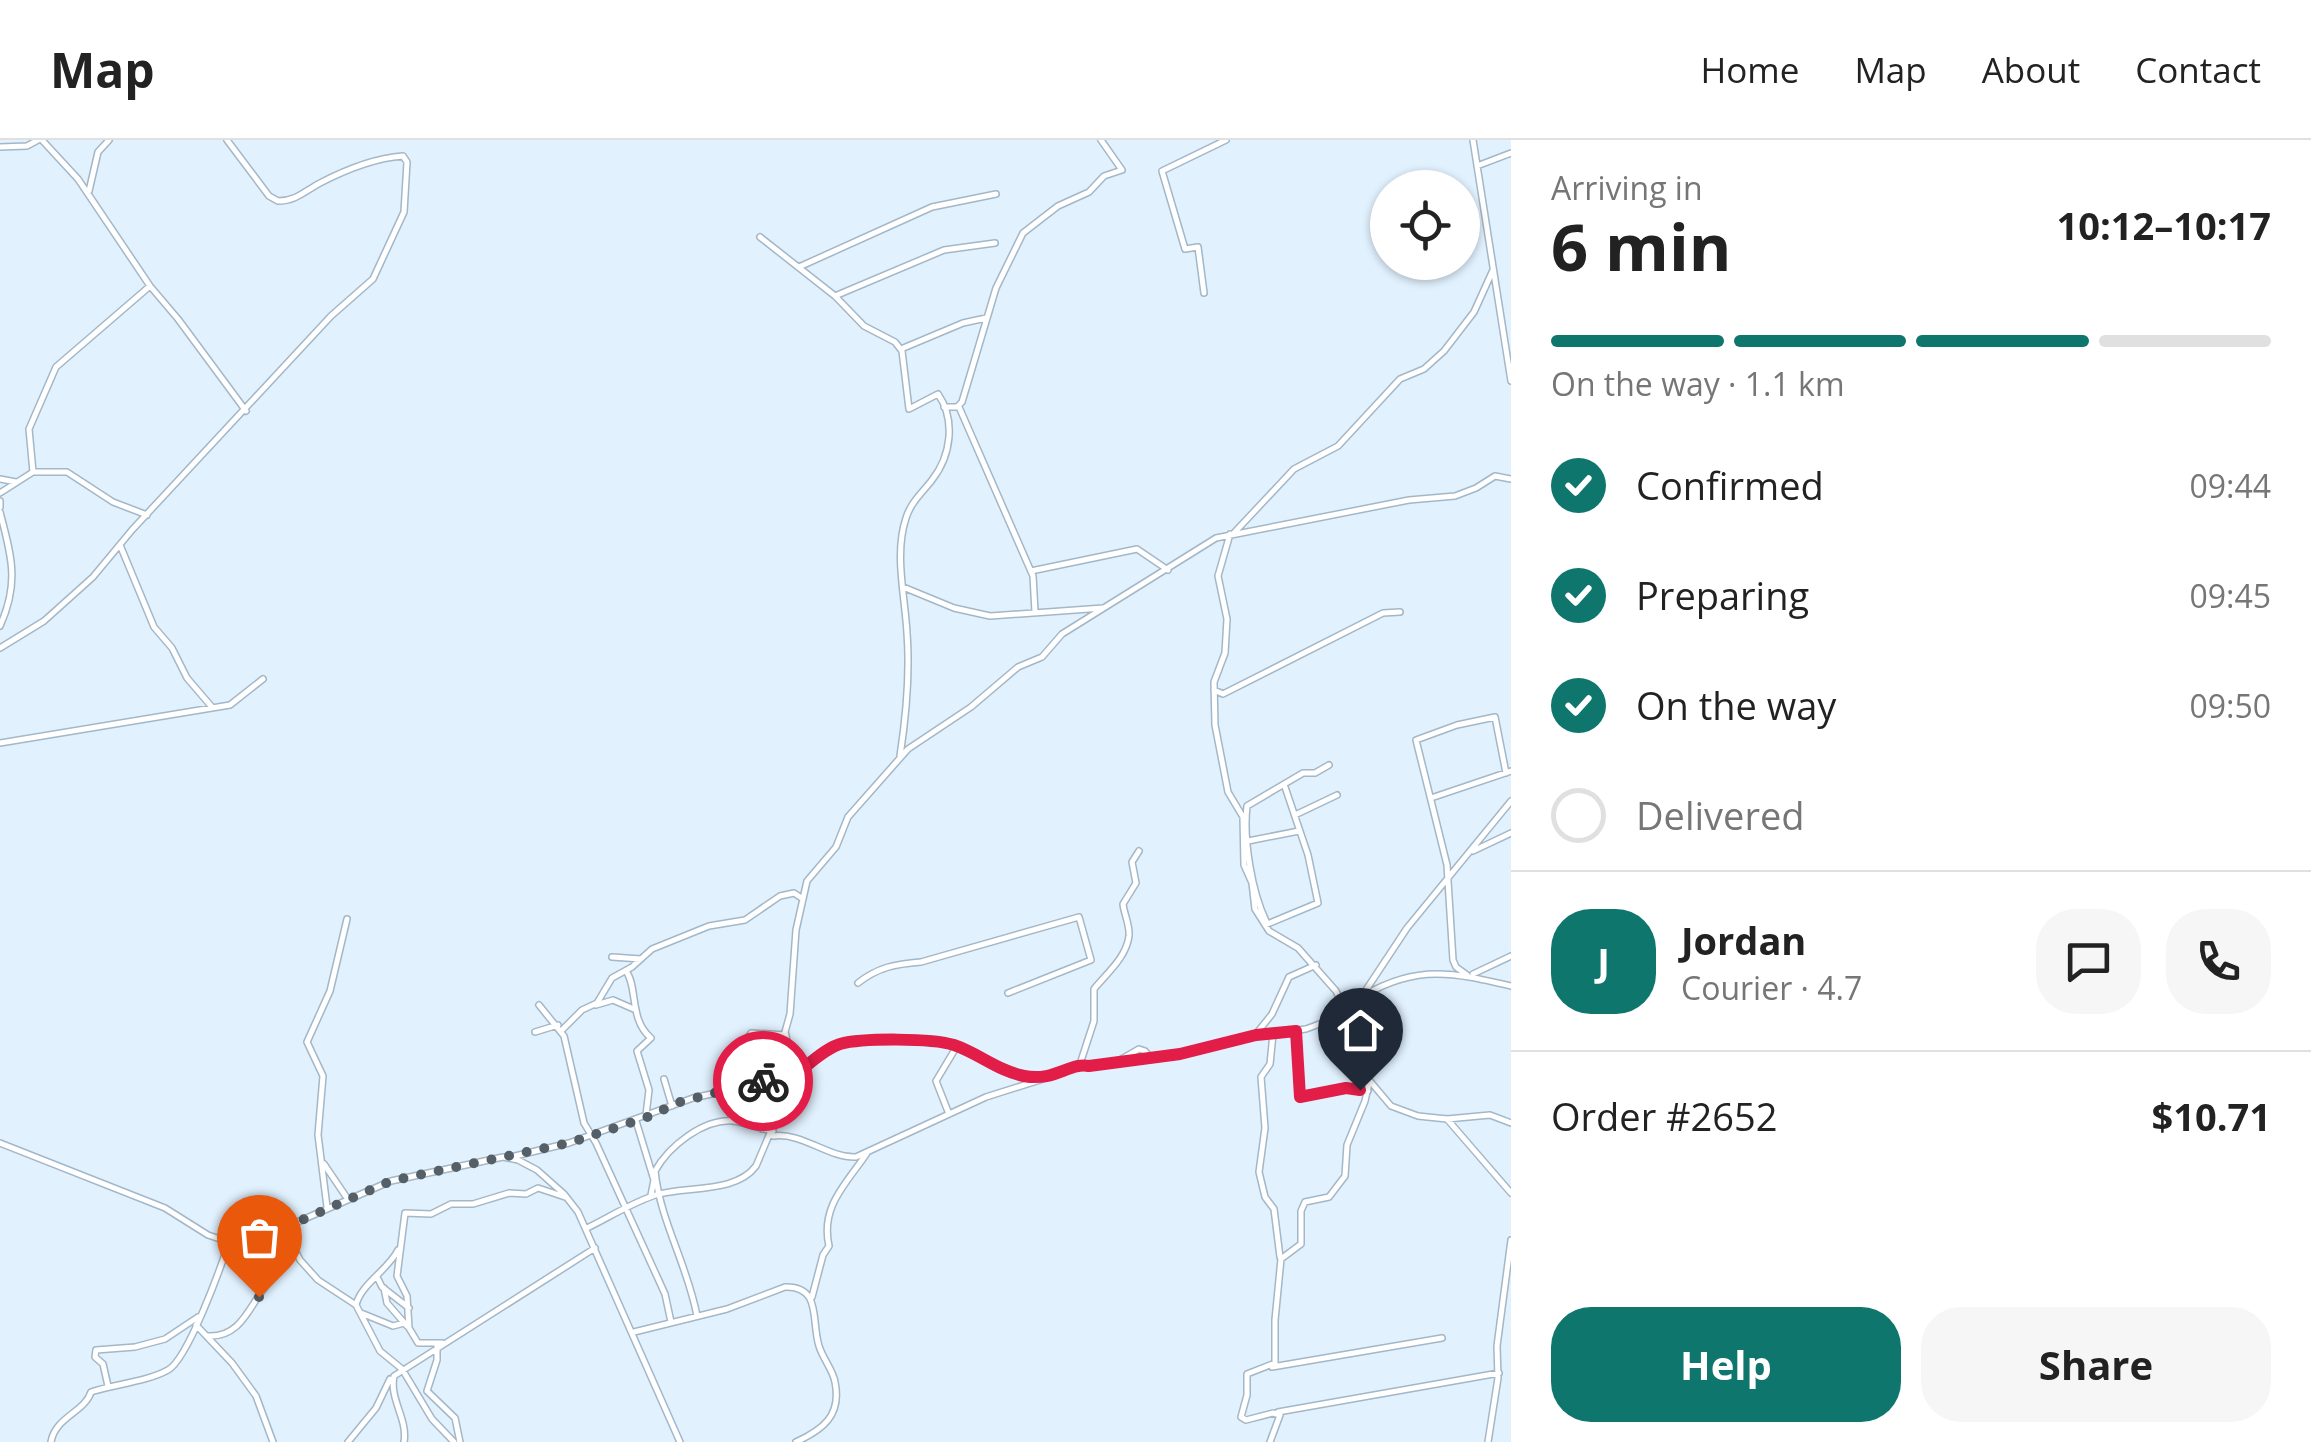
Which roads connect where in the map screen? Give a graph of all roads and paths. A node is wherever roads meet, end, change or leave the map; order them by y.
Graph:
1 (40, 140) edge
2 (109, 140) edge
3 (227, 140) edge
4 (1101, 140) edge
5 (1226, 140) edge
6 (1473, 140) edge
7 (0, 146) edge
8 (1511, 153) edge
9 (1476, 166) junction
10 (88, 193) junction
11 (996, 194) dead end
12 (760, 237) dead end
13 (995, 243) dead end
14 (799, 267) junction
15 (1493, 270) junction
16 (150, 286) junction
17 (1204, 293) dead end
18 (835, 296) junction
19 (986, 318) junction
20 (901, 349) junction
21 (1511, 381) edge
22 (944, 406) junction
23 (958, 407) junction
24 (246, 411) junction
25 (33, 472) junction
26 (0, 479) edge
27 (1511, 479) edge
28 (16, 482) junction
29 (0, 493) edge
30 (0, 507) edge
31 (147, 515) junction
32 (1231, 534) junction
33 (120, 546) junction
34 (1168, 570) junction
35 (1031, 571) junction
36 (903, 588) junction
37 (1104, 608) junction
38 (1035, 612) junction
39 (1400, 612) dead end
40 (0, 626) edge
41 (0, 648) edge
42 (263, 680) dead end
43 (1214, 690) junction
44 (212, 707) junction
45 (0, 743) edge
46 (900, 759) junction
47 (1329, 764) dead end
48 (1508, 772) edge
49 (1284, 787) junction
50 (1337, 795) dead end
51 (1430, 798) junction
52 (1511, 801) edge
53 (1294, 815) junction
54 (1299, 830) junction
55 (1511, 833) edge
56 (1248, 842) junction
57 (1139, 851) dead end
58 (1472, 852) junction
59 (1447, 865) junction
60 (1448, 878) junction
61 (803, 899) junction
62 (346, 919) dead end
63 (1278, 920) junction
64 (1266, 925) junction
65 (1278, 936) junction
66 (1511, 956) edge
67 (612, 957) dead end
68 (641, 959) junction
69 (1316, 965) junction
70 (626, 971) junction
71 (1468, 975) junction
72 (858, 983) dead end
73 (1511, 986) edge
74 (1008, 992) dead end
75 (1362, 996) junction
76 (539, 1006) dead end
77 (594, 1006) junction
78 (636, 1010) junction
79 (1345, 1010) junction
80 (560, 1028) junction
81 (1296, 1031) junction
82 (535, 1032) dead end
83 (1274, 1034) junction
84 (786, 1035) junction
85 (1256, 1035) junction
86 (957, 1046) junction
87 (1080, 1064) junction
88 (795, 1074) junction
89 (746, 1077) junction
90 (1046, 1078) junction
91 (664, 1079) dead end
92 (1368, 1083) junction
93 (791, 1087) junction
94 (1368, 1091) junction
95 (723, 1092) junction
96 (672, 1106) junction
97 (950, 1115) junction
98 (645, 1118) junction
99 (1448, 1119) junction
100 (636, 1120) junction
101 (734, 1121) junction
102 (1511, 1123) edge
103 (762, 1129) junction
104 (772, 1134) junction
105 (589, 1136) junction
106 (0, 1144) edge
107 (867, 1153) junction
108 (511, 1158) junction
109 (322, 1160) junction
110 (1511, 1193) edge
111 (659, 1194) junction
112 (567, 1197) junction
113 (347, 1198) junction
114 (650, 1198) junction
115 (327, 1207) junction
116 (624, 1210) junction
117 (284, 1228) junction
118 (587, 1228) junction
119 (270, 1234) junction
120 (1511, 1240) edge
121 (229, 1242) junction
122 (400, 1247) junction
123 (595, 1248) junction
124 (1281, 1259) junction
125 (377, 1277) junction
126 (384, 1288) junction
127 (812, 1297) junction
128 (356, 1306) junction
129 (409, 1308) junction
130 (361, 1313) junction
131 (200, 1316) junction
132 (697, 1316) junction
133 (671, 1322) junction
134 (196, 1324) junction
135 (407, 1326) junction
136 (632, 1332) junction
137 (207, 1336) junction
138 (1442, 1338) dead end
139 (440, 1345) junction
140 (1270, 1367) junction
141 (402, 1370) junction
142 (1499, 1373) junction
143 (392, 1378) junction
144 (108, 1386) junction
145 (1275, 1413) junction
146 (50, 1442) edge
147 (272, 1442) edge
148 (348, 1442) edge
149 (404, 1442) edge
150 (457, 1442) edge
151 (680, 1442) edge
152 (796, 1442) edge
153 (1270, 1442) edge
154 (1488, 1442) edge

1 - 7 street
1 - 10 street
2 - 10 street
3 - 24 street
4 - 19 street
5 - 17 street
6 - 9 street
8 - 9 street
9 - 15 street
10 - 16 street
11 - 14 street
12 - 14 street
13 - 18 street
14 - 18 street
15 - 21 street
15 - 32 street
16 - 24 street
16 - 25 street
18 - 20 street
19 - 20 street
19 - 23 street
20 - 22 street
22 - 23 street
22 - 36 street
23 - 35 street
24 - 31 street
25 - 28 street
25 - 31 street
26 - 28 street
27 - 32 street
28 - 29 street
30 - 40 street
31 - 33 street
32 - 34 street
32 - 43 street
33 - 41 street
33 - 44 street
34 - 35 street
34 - 37 street
35 - 38 street
36 - 38 street
36 - 46 street
37 - 38 street
37 - 46 street
39 - 43 street
42 - 44 street
43 - 64 street
44 - 45 street
46 - 61 street
47 - 49 street
48 - 51 street
48 - 51 street
49 - 53 street
49 - 56 street
50 - 53 street
51 - 59 street
52 - 58 street
53 - 54 street
54 - 56 street
54 - 63 street
55 - 58 street
56 - 64 street
57 - 87 street
58 - 59 street
58 - 60 street
59 - 60 street
60 - 71 street
60 - 75 street
61 - 68 street
61 - 84 street
62 - 109 street
63 - 64 street
63 - 65 street
64 - 65 street
65 - 69 street
66 - 71 street
67 - 68 street
68 - 70 street
69 - 79 street
69 - 85 street
70 - 77 street
70 - 78 street
71 - 73 street
71 - 75 street
72 - 74 street
75 - 79 street
76 - 80 street
77 - 78 street
77 - 80 street
78 - 98 street
79 - 81 street
79 - 92 street
80 - 82 street
80 - 105 street
81 - 83 street
81 - 94 street
83 - 85 street
83 - 124 street
84 - 88 street
84 - 95 street
85 - 87 street
86 - 88 street
86 - 90 street
86 - 97 street
87 - 90 street
88 - 93 street
89 - 93 street
89 - 95 street
89 - 103 street
90 - 97 street
91 - 96 street
92 - 94 street
92 - 99 street
93 - 104 street
94 - 124 street
95 - 96 street
95 - 101 street
96 - 98 street
97 - 107 street
98 - 100 street
99 - 102 street
99 - 110 street
100 - 105 street
100 - 114 street
101 - 103 street
101 - 111 street
103 - 104 street
104 - 107 street
104 - 111 street
105 - 108 street
105 - 116 street
106 - 121 street
107 - 127 street
108 - 112 street
108 - 113 street
109 - 113 street
109 - 115 street
111 - 114 street
111 - 132 street
112 - 118 street
112 - 122 street
113 - 115 street
114 - 116 street
115 - 117 street
116 - 118 street
116 - 133 street
117 - 119 street
117 - 128 street
118 - 123 street
119 - 121 street
119 - 137 street
120 - 142 street
121 - 131 street
122 - 125 street
122 - 129 street
123 - 136 street
123 - 139 street
124 - 140 street
125 - 126 street
125 - 128 street
126 - 129 street
126 - 135 street
127 - 132 street
127 - 152 street
128 - 130 street
129 - 135 street
130 - 135 street
130 - 141 street
131 - 134 street
131 - 144 street
132 - 133 street
133 - 136 street
134 - 137 street
134 - 144 street
135 - 139 street
136 - 151 street
137 - 147 street
138 - 140 street
139 - 141 street
139 - 150 street
140 - 145 street
141 - 143 street
141 - 150 street
142 - 145 street
142 - 154 street
143 - 148 street
143 - 149 street
144 - 146 street
145 - 153 street

